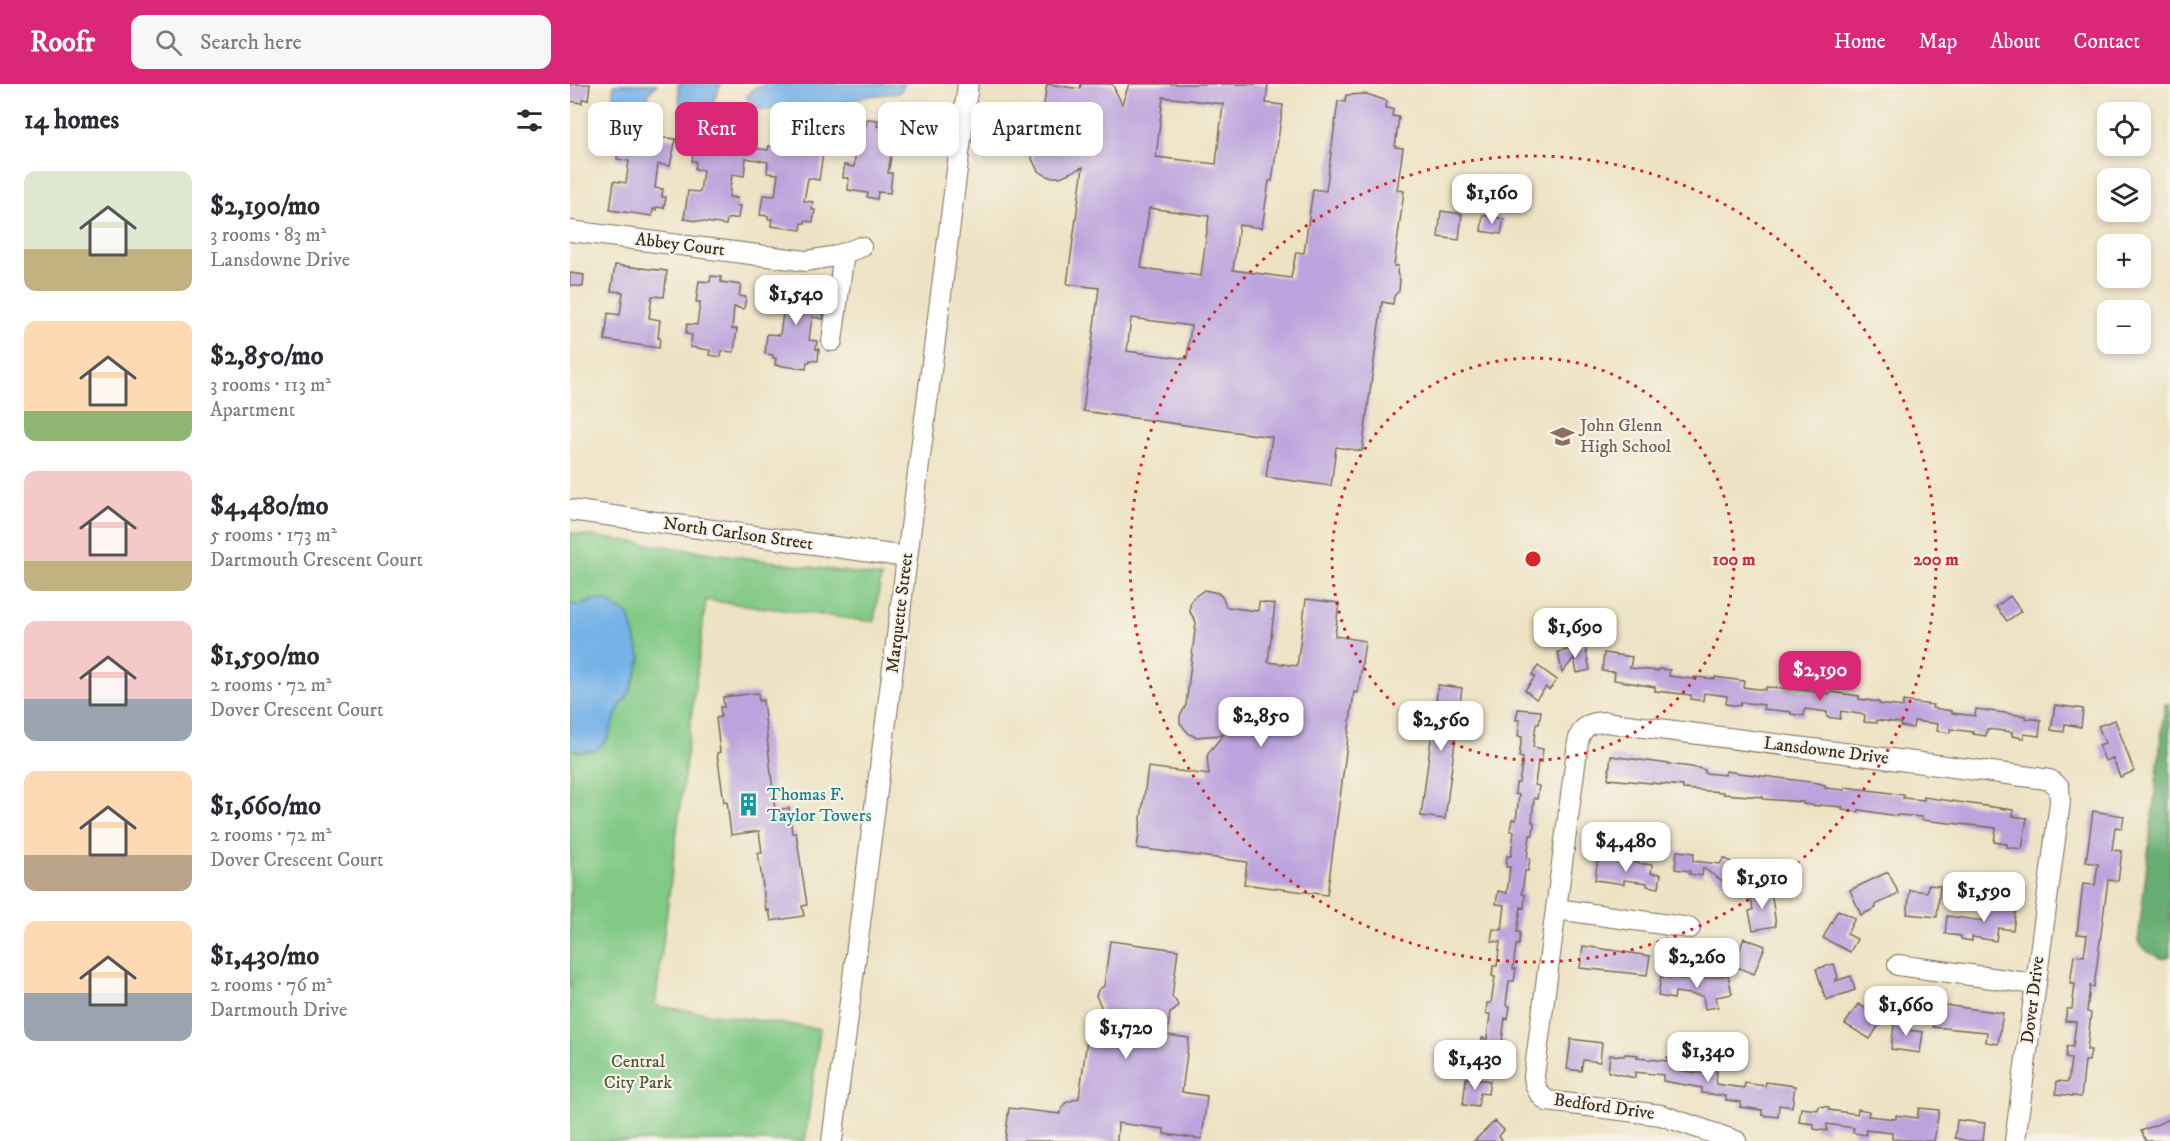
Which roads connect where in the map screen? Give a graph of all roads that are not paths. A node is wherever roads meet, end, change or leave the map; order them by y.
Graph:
1 (968, 84) edge
2 (570, 231) edge
3 (832, 341) dead end
4 (570, 510) edge
5 (907, 557) junction
6 (2059, 787) joint
7 (1557, 909) junction
8 (1690, 928) dead end
9 (1898, 965) dead end
10 (2035, 984) junction
11 (832, 1141) edge
12 (1736, 1141) edge
13 (2015, 1141) edge

1 - 5 street, Marquette Street
2 - 3 street, Abbey Court
4 - 5 street, North Carlson Street
5 - 11 street, Marquette Street
6 - 7 street, Lansdowne Drive
6 - 10 street, Dover Drive
7 - 8 street
7 - 12 street, Bedford Drive
9 - 10 street
10 - 13 street, Dover Drive

